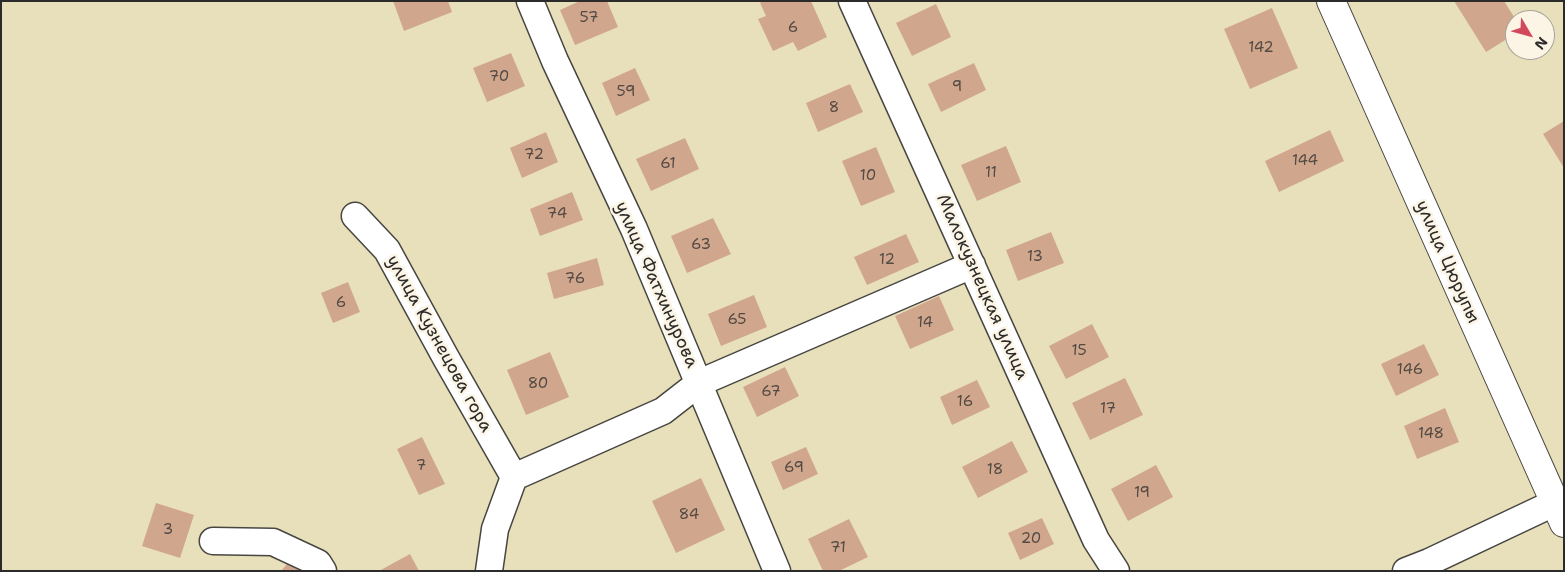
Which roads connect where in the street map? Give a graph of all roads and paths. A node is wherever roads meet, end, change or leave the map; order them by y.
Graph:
1 (530, 1) edge
2 (852, 1) edge
3 (1330, 1) edge
4 (355, 216) dead end
5 (972, 265) junction
6 (699, 383) junction
7 (514, 478) junction
8 (1559, 513) edge
9 (213, 541) dead end
10 (323, 571) edge
11 (489, 571) edge
12 (777, 571) edge
13 (1116, 571) edge
14 (1406, 571) edge

1 - 6 street, улица Фатхинурова
2 - 5 street, Малокузнецкая улица
3 - 8 street, улица Цюрупы
4 - 7 street, улица Кузнецова гора
5 - 6 street
5 - 13 street, Малокузнецкая улица
6 - 7 street
6 - 12 street, улица Фатхинурова
7 - 11 street
8 - 14 street
9 - 10 street

